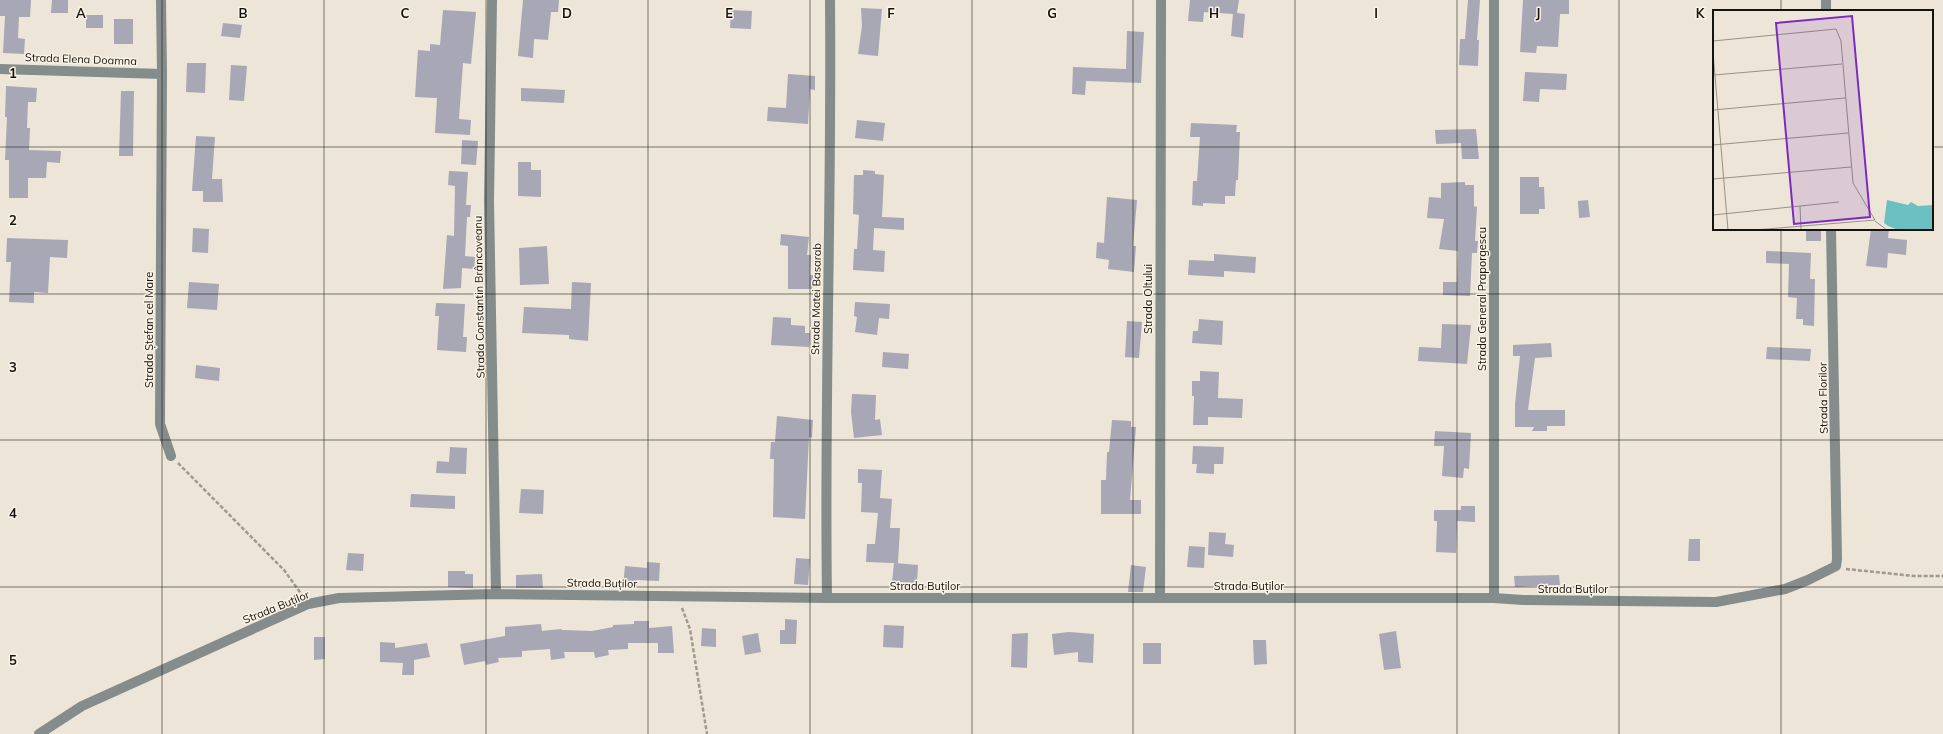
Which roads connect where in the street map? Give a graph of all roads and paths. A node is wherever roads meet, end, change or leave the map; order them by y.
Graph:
1 (161, 0) edge
2 (492, 0) edge
3 (830, 0) edge
4 (1161, 0) edge
5 (1494, 0) edge
6 (0, 69) edge
7 (162, 74) junction
8 (1831, 230) edge
9 (171, 456) joint
10 (1836, 566) junction
11 (1943, 576) edge
12 (496, 594) junction
13 (678, 596) junction
14 (827, 598) junction
15 (1160, 598) junction
16 (1494, 598) junction
17 (308, 604) junction
18 (39, 734) edge
19 (707, 734) edge

1 - 7 street, Strada Ștefan cel Mare
2 - 12 street, Strada Constantin Brâncoveanu
3 - 14 street, Strada Matei Basarab
4 - 15 street, Strada Oltului
5 - 16 street, Strada General Praporgescu
6 - 7 street, Strada Elena Doamna
7 - 9 street, Strada Ștefan cel Mare
8 - 10 street, Strada Florilor
9 - 17 path
10 - 11 path
10 - 16 street, Strada Buților
12 - 13 street, Strada Buților
12 - 17 street, Strada Buților
13 - 14 street, Strada Buților
13 - 19 path
14 - 15 street, Strada Buților
15 - 16 street, Strada Buților
17 - 18 street, Strada Buților

